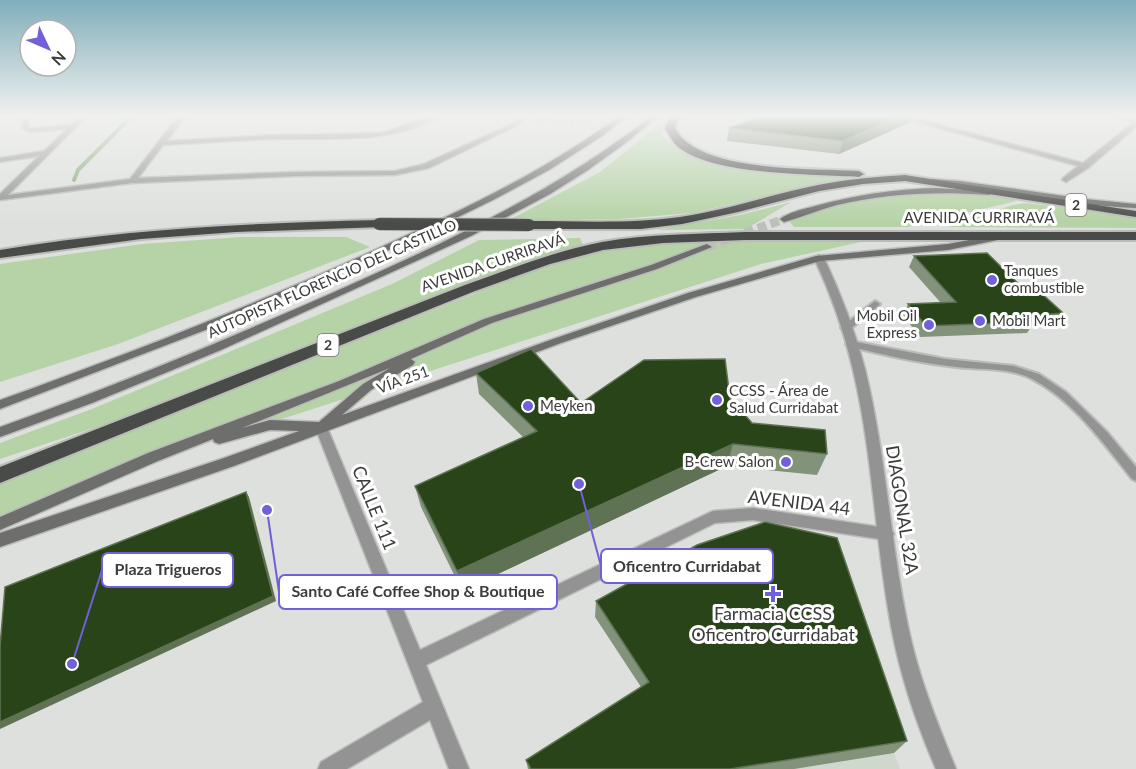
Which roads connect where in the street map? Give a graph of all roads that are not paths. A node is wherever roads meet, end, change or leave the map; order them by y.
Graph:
1 (46, 151) edge
2 (156, 151) edge
3 (455, 151) edge
4 (572, 151) edge
5 (610, 151) edge
6 (696, 151) edge
7 (1030, 151) edge
8 (1103, 151) edge
9 (44, 153) junction
10 (0, 160) edge
11 (1085, 166) junction
12 (905, 178) junction
13 (1066, 180) dead end
14 (132, 181) junction
15 (1017, 196) junction
16 (0, 198) edge
17 (1136, 206) edge
18 (1136, 214) edge
19 (784, 219) tunnel mouth
20 (1004, 236) junction
21 (1136, 236) edge
22 (707, 247) tunnel mouth
23 (0, 255) edge
24 (819, 258) junction
25 (875, 303) dead end
26 (846, 328) junction
27 (449, 338) junction
28 (851, 344) junction
29 (0, 405) edge
30 (321, 427) junction
31 (0, 432) edge
32 (153, 457) junction
33 (0, 475) edge
34 (1136, 476) edge
35 (0, 524) edge
36 (886, 534) junction
37 (0, 540) edge
38 (415, 661) junction
39 (433, 706) junction
40 (328, 769) edge
41 (459, 769) edge
42 (946, 769) edge

1 - 9 street
2 - 14 street
3 - 14 street
4 - 29 main road, AUTOPISTA FLORENCIO DEL CASTILLO
5 - 31 main road, AUTOPISTA FLORENCIO DEL CASTILLO
6 - 12 highway
7 - 11 street
8 - 11 street
9 - 10 street
9 - 16 street
11 - 13 street
12 - 15 highway, AVENIDA CURRIRAVÁ / 2
12 - 17 main road
12 - 23 highway, AVENIDA CURRIRAVÁ / 2, bridge
14 - 16 street
15 - 18 highway, AVENIDA CURRIRAVÁ / 2
15 - 19 main road
20 - 21 highway, AVENIDA CURRIRAVÁ / 2
20 - 24 main road, VÍA 251
20 - 33 highway, AVENIDA CURRIRAVÁ / 2
22 - 27 main road, VÍA 251
24 - 26 street, DIAGONAL 32A
24 - 30 main road, VÍA 251
25 - 26 lane
26 - 28 street, DIAGONAL 32A
27 - 30 main road
27 - 32 main road, VÍA 251
28 - 34 lane
28 - 36 street, DIAGONAL 32A
30 - 32 main road
30 - 37 main road, VÍA 251
30 - 38 street, CALLE 111
32 - 35 main road, VÍA 251
36 - 38 street, AVENIDA 44
36 - 42 street, DIAGONAL 32A
38 - 39 street, CALLE 111
39 - 40 street
39 - 41 street, CALLE 111

